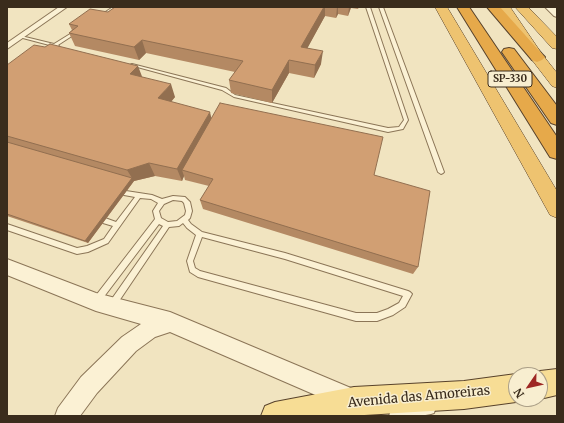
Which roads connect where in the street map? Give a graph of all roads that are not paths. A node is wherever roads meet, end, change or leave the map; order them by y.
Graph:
1 (64, 7) edge
2 (116, 7) edge
3 (368, 7) edge
4 (381, 7) edge
5 (441, 7) edge
6 (463, 7) edge
7 (477, 7) edge
8 (493, 7) edge
9 (504, 7) edge
10 (521, 7) edge
11 (95, 20) edge
12 (82, 28) edge
13 (21, 37) junction
14 (9, 45) edge
15 (55, 45) junction
16 (557, 45) edge
17 (63, 47) edge
18 (537, 57) junction
19 (124, 63) edge
20 (557, 83) edge
21 (557, 119) edge
22 (557, 152) edge
23 (441, 172) dead end
24 (126, 193) dead end
25 (140, 194) junction
26 (162, 202) junction
27 (557, 209) edge
28 (158, 220) junction
29 (184, 220) junction
30 (105, 221) edge
31 (117, 225) junction
32 (167, 225) junction
33 (7, 227) edge
34 (200, 234) junction
35 (7, 267) edge
36 (104, 304) junction
37 (170, 322) junction
38 (508, 389) edge
39 (354, 401) junction
40 (438, 409) dead end
41 (66, 416) edge
42 (275, 416) edge
43 (393, 416) edge

1 - 13 street
2 - 11 lane
3 - 19 lane
4 - 23 lane
5 - 27 highway
6 - 22 highway, SP-330
7 - 21 highway, SP-330
8 - 18 highway
9 - 18 highway
10 - 16 highway
12 - 15 lane
13 - 14 street
13 - 15 lane
15 - 17 lane
18 - 20 highway
24 - 25 lane
25 - 26 lane
25 - 31 lane
26 - 28 lane
26 - 29 lane
28 - 32 lane
28 - 36 lane
29 - 32 lane
29 - 34 lane
30 - 31 lane
31 - 33 lane
32 - 36 lane
34 - 34 lane
35 - 36 street
36 - 37 street
37 - 39 street
37 - 41 street
38 - 39 main road, Avenida das Amoreiras
39 - 42 main road, Avenida das Amoreiras
40 - 43 lane

